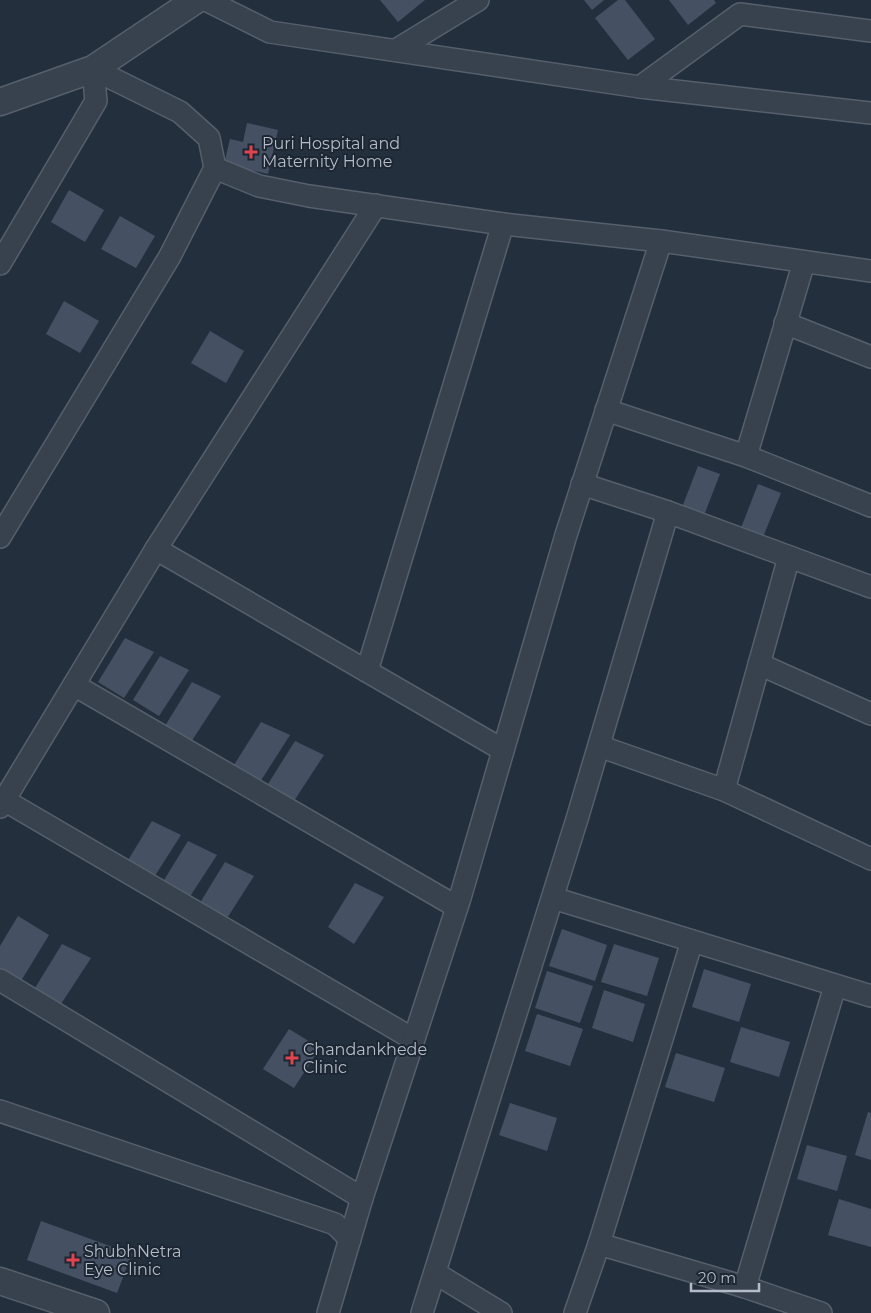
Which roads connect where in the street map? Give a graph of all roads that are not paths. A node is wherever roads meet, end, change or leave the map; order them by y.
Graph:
1 (196, 0) edge
2 (206, 0) edge
3 (478, 0) edge
4 (759, 0) edge
5 (740, 14) junction
6 (871, 31) edge
7 (396, 50) junction
8 (93, 69) junction
9 (640, 86) junction
10 (0, 102) edge
11 (871, 113) edge
12 (215, 168) junction
13 (376, 205) junction
14 (503, 224) junction
15 (660, 242) junction
16 (804, 262) junction
17 (0, 264) edge
18 (871, 271) edge
19 (785, 323) junction
20 (871, 357) edge
21 (606, 410) junction
22 (746, 456) junction
23 (582, 484) junction
24 (871, 506) edge
25 (668, 512) junction
26 (0, 536) edge
27 (156, 549) junction
28 (789, 557) junction
29 (871, 587) edge
30 (759, 664) junction
31 (367, 672) junction
32 (74, 685) junction
33 (871, 714) edge
34 (598, 746) junction
35 (503, 750) junction
36 (724, 790) junction
37 (2, 804) edge
38 (871, 858) edge
39 (553, 898) junction
40 (456, 907) junction
41 (692, 941) junction
42 (0, 980) edge
43 (835, 986) junction
44 (871, 996) edge
45 (413, 1038) junction
46 (0, 1111) edge
47 (362, 1198) junction
48 (350, 1239) junction
49 (599, 1244) junction
50 (435, 1273) junction
51 (0, 1282) edge
52 (745, 1286) junction
53 (63, 1308) edge
54 (96, 1313) edge
55 (328, 1313) edge
56 (422, 1313) edge
57 (501, 1313) edge
58 (575, 1313) edge
59 (821, 1313) edge

1 - 8 street
2 - 7 street
3 - 7 street
4 - 5 street
5 - 6 street
5 - 9 street
7 - 9 street
8 - 10 street
8 - 12 street
8 - 17 street
9 - 11 street
12 - 13 street
12 - 26 street
13 - 14 street
13 - 27 street
14 - 15 street
14 - 31 street
15 - 16 street
15 - 21 street
16 - 18 street
16 - 19 street
19 - 20 street
19 - 22 street
21 - 22 street
21 - 23 street
22 - 24 street
23 - 25 street
23 - 35 street
25 - 28 street
25 - 34 street
27 - 31 street
27 - 32 street
28 - 29 street
28 - 30 street
30 - 33 street
30 - 36 street
31 - 35 street
32 - 37 street
32 - 40 street
34 - 36 street
34 - 39 street
35 - 40 street
36 - 38 street
37 - 45 street
39 - 41 street
39 - 50 street
40 - 45 street
41 - 43 street
41 - 49 street
42 - 47 street
43 - 44 street
43 - 52 street
45 - 47 street
46 - 48 street
47 - 48 street
48 - 55 street
49 - 52 street
49 - 58 street
50 - 56 street
50 - 57 street
51 - 53 street
52 - 59 street
53 - 54 street

